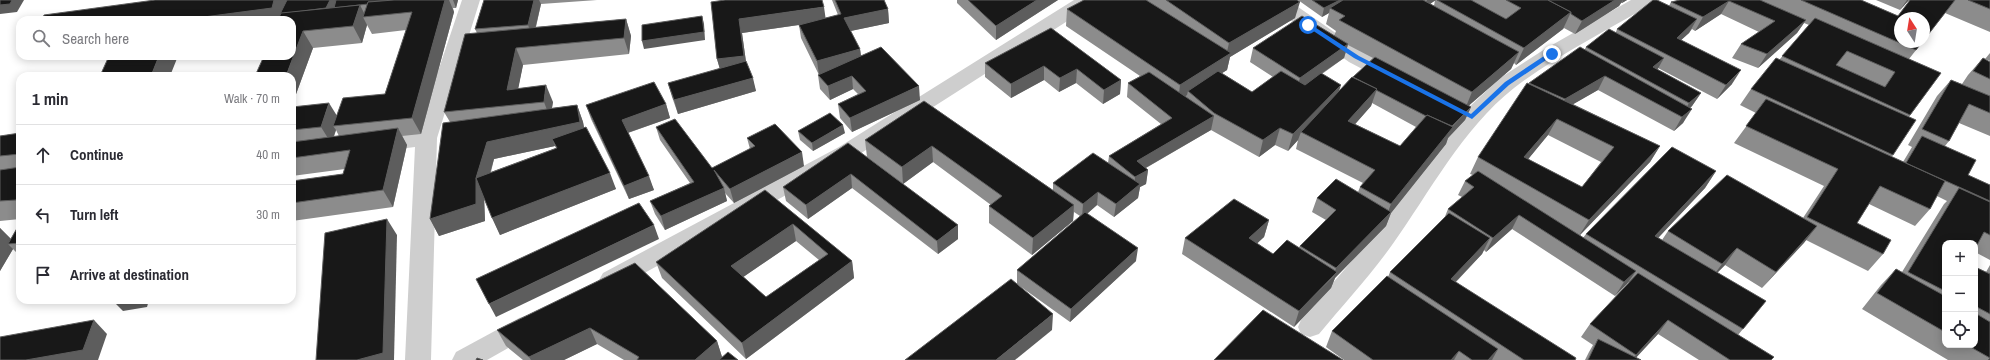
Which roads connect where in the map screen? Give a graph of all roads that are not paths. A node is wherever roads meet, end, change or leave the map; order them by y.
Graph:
1 (471, 0) edge
2 (1087, 0) edge
3 (1275, 0) edge
4 (1645, 0) edge
5 (1407, 84) edge
6 (1452, 107) edge
7 (1472, 116) junction
8 (426, 138) junction
9 (358, 146) edge
10 (590, 291) edge
11 (548, 314) edge
12 (1310, 327) dead end
13 (418, 360) edge
14 (464, 360) edge

1 - 8 street
2 - 10 street
3 - 5 street
4 - 7 street
6 - 7 street
7 - 12 street
8 - 9 street
8 - 13 street
11 - 14 street

